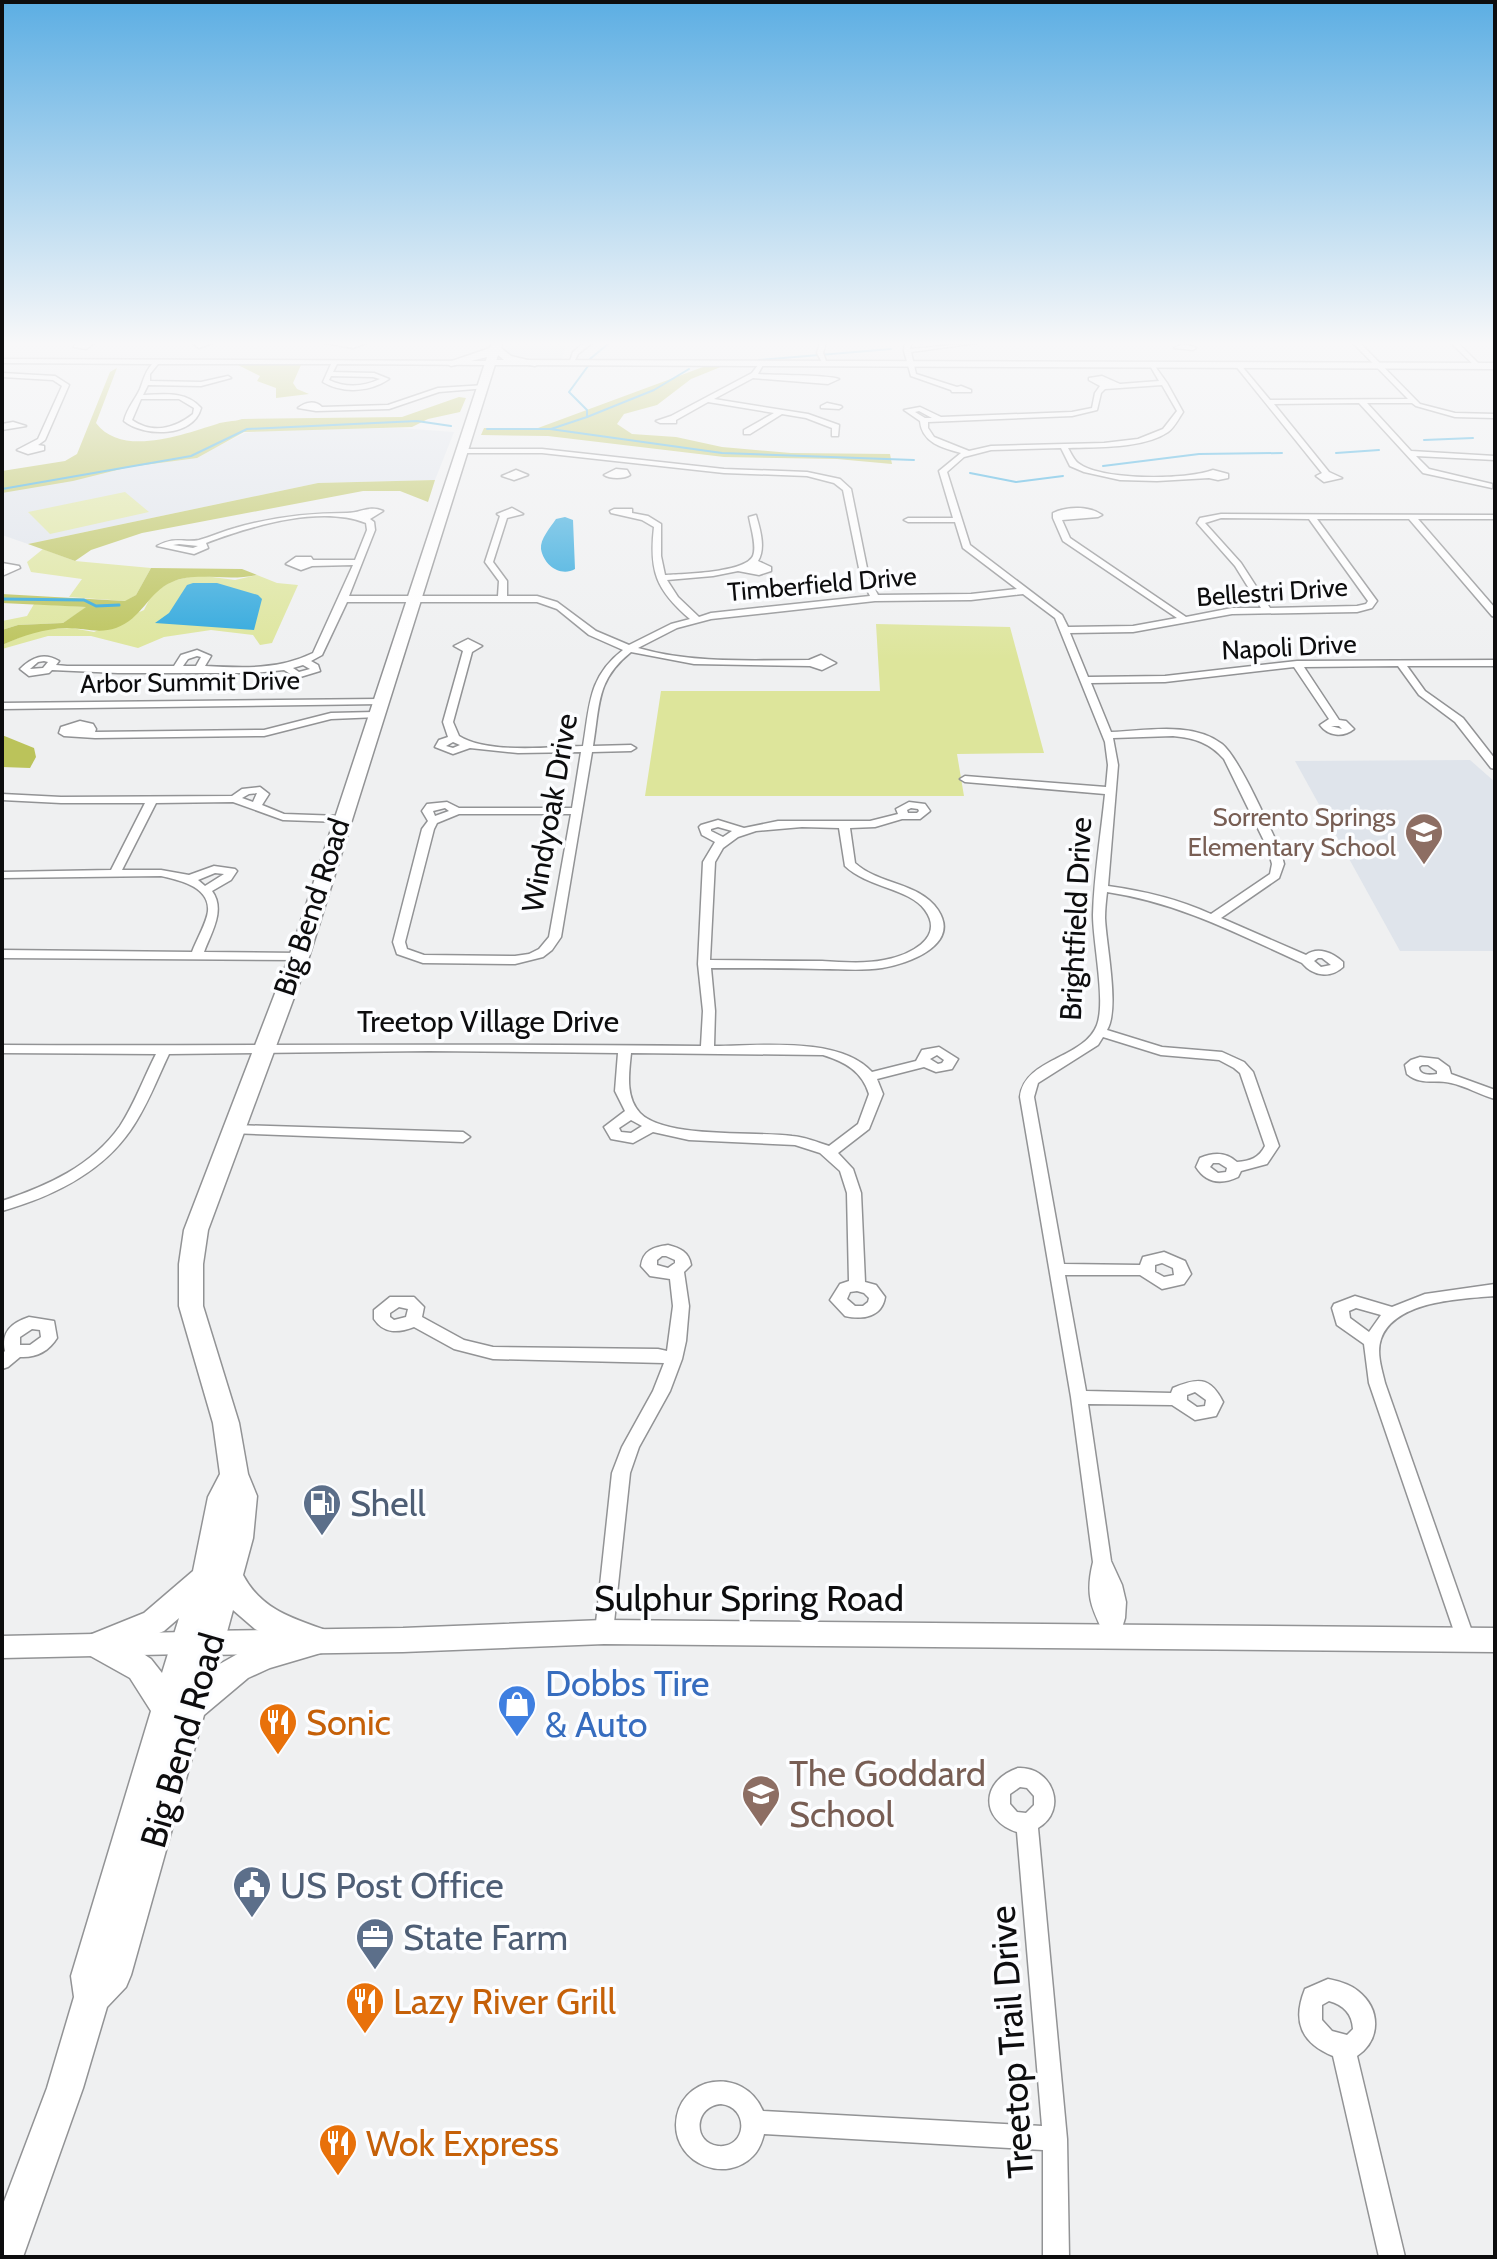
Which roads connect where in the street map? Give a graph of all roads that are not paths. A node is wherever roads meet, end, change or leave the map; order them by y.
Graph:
1 (956, 448) edge
2 (998, 448) edge
3 (1065, 448) edge
4 (1306, 448) edge
5 (1405, 448) edge
6 (461, 451) joint
7 (522, 451) junction
8 (967, 453) junction
9 (1409, 453) junction
10 (1495, 458) edge
11 (631, 462) junction
12 (619, 471) dead end
13 (516, 472) dead end
14 (1327, 474) dead end
15 (1207, 476) dead end
16 (1493, 487) edge
17 (628, 514) dead end
18 (353, 515) junction
19 (504, 516) dead end
20 (1311, 516) junction
21 (753, 517) dead end
22 (1412, 517) junction
23 (1495, 517) edge
24 (1057, 518) dead end
25 (365, 519) junction
26 (908, 520) dead end
27 (957, 520) junction
28 (198, 543) dead end
29 (358, 562) junction
30 (753, 562) junction
31 (311, 563) dead end
32 (2, 566) edge
33 (741, 569) junction
34 (2, 573) edge
35 (660, 578) junction
36 (1026, 591) junction
37 (875, 598) junction
38 (344, 599) junction
39 (413, 599) junction
40 (502, 599) junction
41 (1267, 610) junction
42 (1495, 614) edge
43 (696, 619) junction
44 (1185, 620) junction
45 (1065, 630) junction
46 (629, 649) junction
47 (468, 650) dead end
48 (811, 663) dead end
49 (1495, 663) edge
50 (1297, 664) junction
51 (1401, 664) junction
52 (50, 667) dead end
53 (177, 669) junction
54 (199, 669) junction
55 (1086, 680) junction
56 (2, 706) edge
57 (377, 708) junction
58 (1335, 721) dead end
59 (85, 733) dead end
60 (1107, 735) junction
61 (454, 738) junction
62 (469, 745) junction
63 (587, 748) junction
64 (631, 748) dead end
65 (1495, 766) edge
66 (965, 779) dead end
67 (1111, 791) junction
68 (2, 797) edge
69 (152, 799) junction
70 (576, 811) junction
71 (904, 815) dead end
72 (341, 819) junction
73 (844, 825) junction
74 (742, 831) junction
75 (723, 842) junction
76 (2, 875) edge
77 (114, 875) junction
78 (190, 879) junction
79 (1100, 888) junction
80 (206, 890) junction
81 (1213, 918) junction
82 (2, 954) edge
83 (197, 954) junction
84 (300, 954) junction
85 (1307, 960) dead end
86 (704, 964) junction
87 (1101, 1032) junction
88 (625, 1048) junction
89 (2, 1049) edge
90 (165, 1049) junction
91 (707, 1049) junction
92 (265, 1050) junction
93 (923, 1063) dead end
94 (869, 1077) junction
95 (1444, 1077) dead end
96 (1495, 1095) edge
97 (633, 1112) junction
98 (653, 1126) junction
99 (235, 1130) junction
100 (463, 1137) dead end
101 (829, 1153) junction
102 (1234, 1167) dead end
103 (2, 1206) edge
104 (1057, 1269) junction
105 (1146, 1270) dead end
106 (676, 1272) dead end
107 (857, 1285) dead end
108 (1495, 1290) edge
109 (1393, 1313) junction
110 (413, 1320) dead end
111 (1372, 1342) junction
112 (17, 1350) dead end
113 (674, 1359) junction
114 (2, 1363) edge
115 (1079, 1397) junction
116 (1178, 1399) dead end
117 (218, 1577) junction
118 (1114, 1631) junction
119 (604, 1632) junction
120 (1466, 1640) junction
121 (1495, 1640) edge
122 (320, 1641) junction
123 (198, 1643) junction
124 (98, 1645) junction
125 (2, 1647) edge
126 (178, 1710) junction
127 (1027, 1822) dead end
128 (1343, 2047) dead end
129 (753, 2122) dead end
130 (1055, 2139) junction
131 (3, 2257) edge
132 (1056, 2257) edge
133 (1392, 2257) edge

1 - 8 street
2 - 8 street
3 - 15 street
4 - 14 street
5 - 9 street
6 - 7 street
6 - 39 main road, Big Bend Road
7 - 11 street
7 - 13 street
8 - 27 street, Brightfield Drive
9 - 10 street
9 - 16 street
11 - 12 street
11 - 37 street
17 - 35 street
18 - 25 street
18 - 25 street
18 - 28 street
19 - 40 street
20 - 22 street
20 - 41 street, Bellestri Drive
20 - 41 street
21 - 30 street
22 - 23 street
22 - 42 street
24 - 44 street
25 - 29 street
26 - 27 street
27 - 36 street, Brightfield Drive
29 - 31 street
29 - 38 street
30 - 33 street
30 - 33 street
32 - 34 street
33 - 35 street
35 - 43 street
36 - 37 street, Timberfield Drive
36 - 45 street, Brightfield Drive
37 - 43 street, Timberfield Drive
38 - 39 street
38 - 54 street
39 - 40 street
39 - 57 main road, Big Bend Road
40 - 46 street
41 - 44 street, Bellestri Drive
43 - 46 street, Timberfield Drive
44 - 45 street, Bellestri Drive
45 - 55 street, Brightfield Drive
46 - 48 street
46 - 63 street, Windyoak Drive
47 - 61 street
49 - 51 street, Napoli Drive
50 - 51 street, Napoli Drive
50 - 55 street, Napoli Drive
50 - 58 street
51 - 65 street
52 - 53 street
53 - 54 street
53 - 54 street
55 - 60 street, Brightfield Drive
56 - 57 street, Arbor Summit Drive
57 - 59 street
57 - 72 main road, Big Bend Road
60 - 67 street, Brightfield Drive
60 - 81 street
61 - 62 street
61 - 62 street
62 - 63 street
63 - 64 street
63 - 70 street, Windyoak Drive
66 - 67 street
67 - 79 street, Brightfield Drive
68 - 69 street
69 - 72 street
69 - 77 street
70 - 70 street, Windyoak Drive
71 - 73 street
72 - 84 main road, Big Bend Road
73 - 74 street
73 - 86 street
74 - 75 street
74 - 75 street
75 - 86 street
76 - 77 street
77 - 78 street
78 - 80 street
78 - 80 street
79 - 81 street
79 - 87 street, Brightfield Drive
80 - 83 street
81 - 85 street
82 - 83 street
83 - 84 street
84 - 92 main road, Big Bend Road
86 - 91 street
87 - 102 street
87 - 104 street, Brightfield Drive
88 - 91 street, Treetop Village Drive
88 - 92 street, Treetop Village Drive
88 - 97 street
89 - 90 street, Treetop Village Drive
90 - 92 street, Treetop Village Drive
90 - 103 street
91 - 94 street, Treetop Village Drive
92 - 99 main road, Big Bend Road
93 - 94 street
94 - 101 street
95 - 96 street
97 - 98 street
97 - 98 street
98 - 101 street
99 - 100 street
99 - 117 main road, Big Bend Road
101 - 107 street
104 - 105 street
104 - 115 street, Brightfield Drive
106 - 113 street
108 - 109 street
109 - 111 street
109 - 111 street
110 - 113 street
111 - 120 street
112 - 114 street
113 - 119 street
115 - 116 street
115 - 118 street, Brightfield Drive
117 - 122 main road
117 - 123 main road, Big Bend Road
117 - 124 main road
118 - 119 main road, Sulphur Spring Road
118 - 120 main road, Sulphur Spring Road
119 - 122 main road, Sulphur Spring Road
120 - 121 main road, Sulphur Spring Road
122 - 123 main road, Sulphur Spring Road
122 - 126 main road
123 - 124 street, Sulphur Spring Road
123 - 126 main road, Big Bend Road
124 - 125 street, Sulphur Spring Road
124 - 126 main road
126 - 131 main road, Big Bend Road
127 - 130 street, Treetop Trail Drive
128 - 133 street
129 - 130 street
130 - 132 street, Treetop Trail Drive

